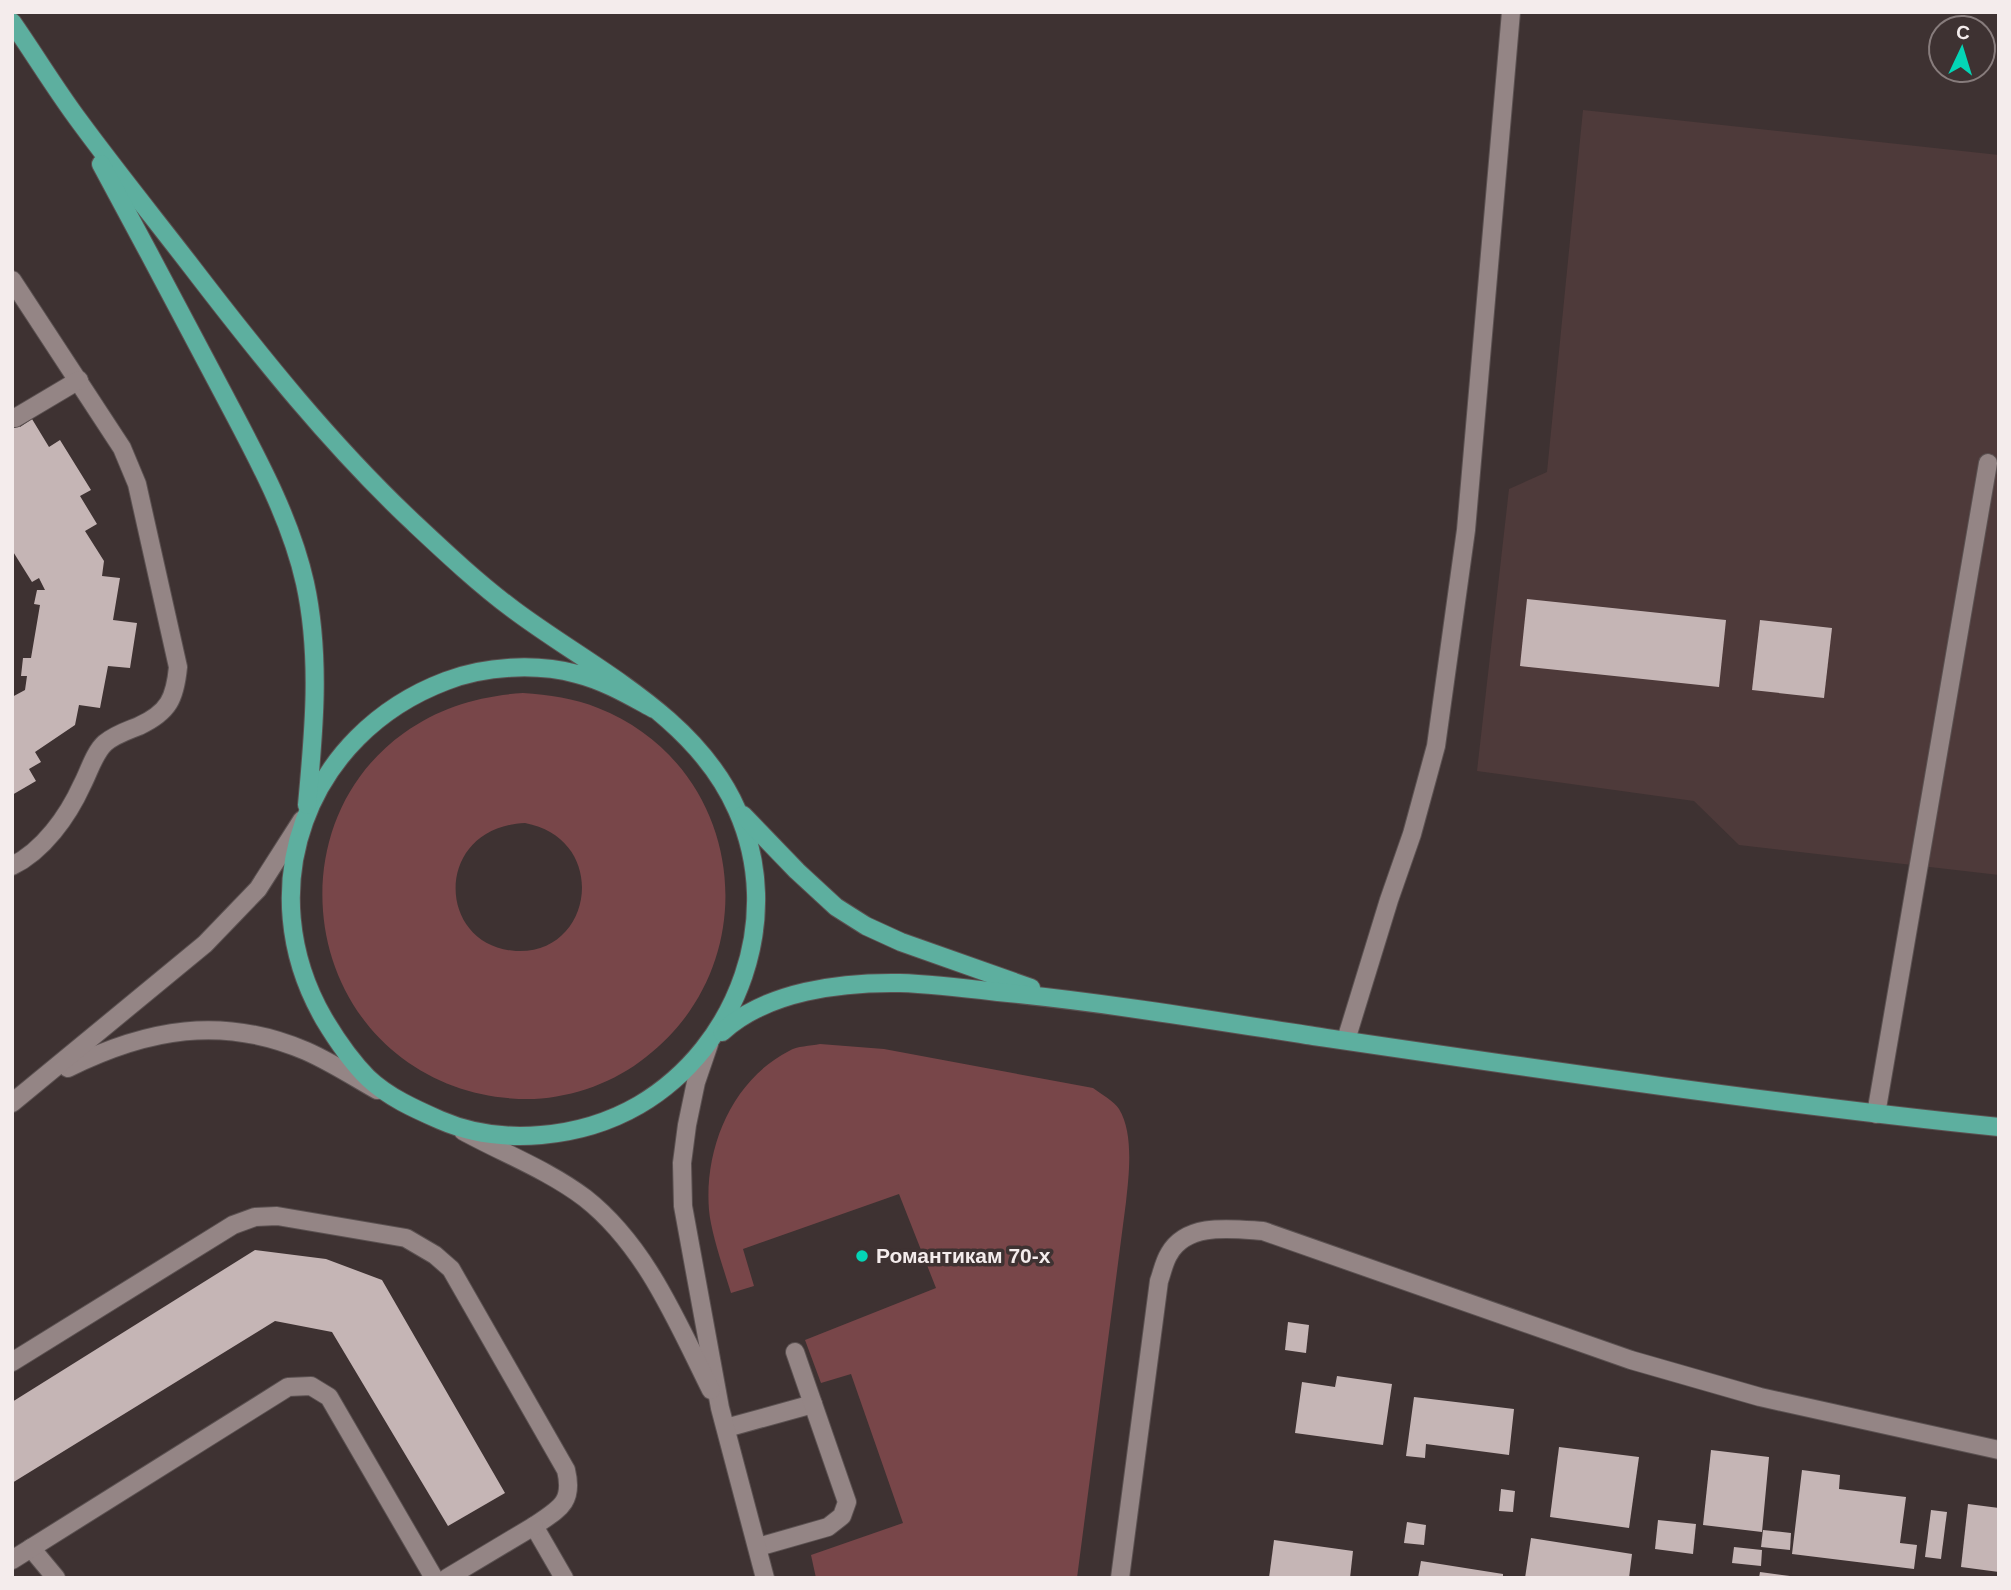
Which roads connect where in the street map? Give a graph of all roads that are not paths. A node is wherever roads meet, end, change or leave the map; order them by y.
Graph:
1 (1511, 12) edge
2 (12, 22) edge
3 (76, 118) junction
4 (12, 280) edge
5 (79, 380) junction
6 (15, 418) dead end
7 (1988, 463) dead end
8 (654, 709) junction
9 (738, 810) junction
10 (306, 814) junction
11 (12, 866) edge
12 (1058, 998) junction
13 (1346, 1041) junction
14 (709, 1044) junction
15 (40, 1082) junction
16 (12, 1103) edge
17 (409, 1107) junction
18 (1876, 1114) junction
19 (454, 1126) junction
20 (1999, 1127) edge
21 (795, 1352) dead end
22 (12, 1362) edge
23 (813, 1404) junction
24 (720, 1409) junction
25 (726, 1428) junction
26 (1999, 1450) edge
27 (534, 1526) junction
28 (758, 1547) junction
29 (31, 1548) junction
30 (12, 1560) edge
31 (56, 1578) edge
32 (434, 1578) edge
33 (447, 1578) edge
34 (564, 1578) edge
35 (765, 1578) edge
36 (1120, 1578) edge

1 - 13 street
2 - 3 main road
3 - 8 main road
3 - 10 main road
4 - 5 street
5 - 6 street
5 - 11 street
7 - 18 street
8 - 9 main road
8 - 10 main road
9 - 12 main road
9 - 14 main road
10 - 15 street
10 - 17 main road
12 - 13 main road
12 - 14 main road
13 - 18 main road
14 - 19 main road
14 - 24 street
15 - 16 street
15 - 17 street
17 - 19 main road
18 - 20 main road
19 - 24 street
21 - 23 street
22 - 27 street
23 - 25 street
23 - 28 street
24 - 25 street
25 - 28 street
26 - 36 street
27 - 33 street
27 - 34 street
28 - 35 street
29 - 30 street
29 - 31 street
29 - 32 street

